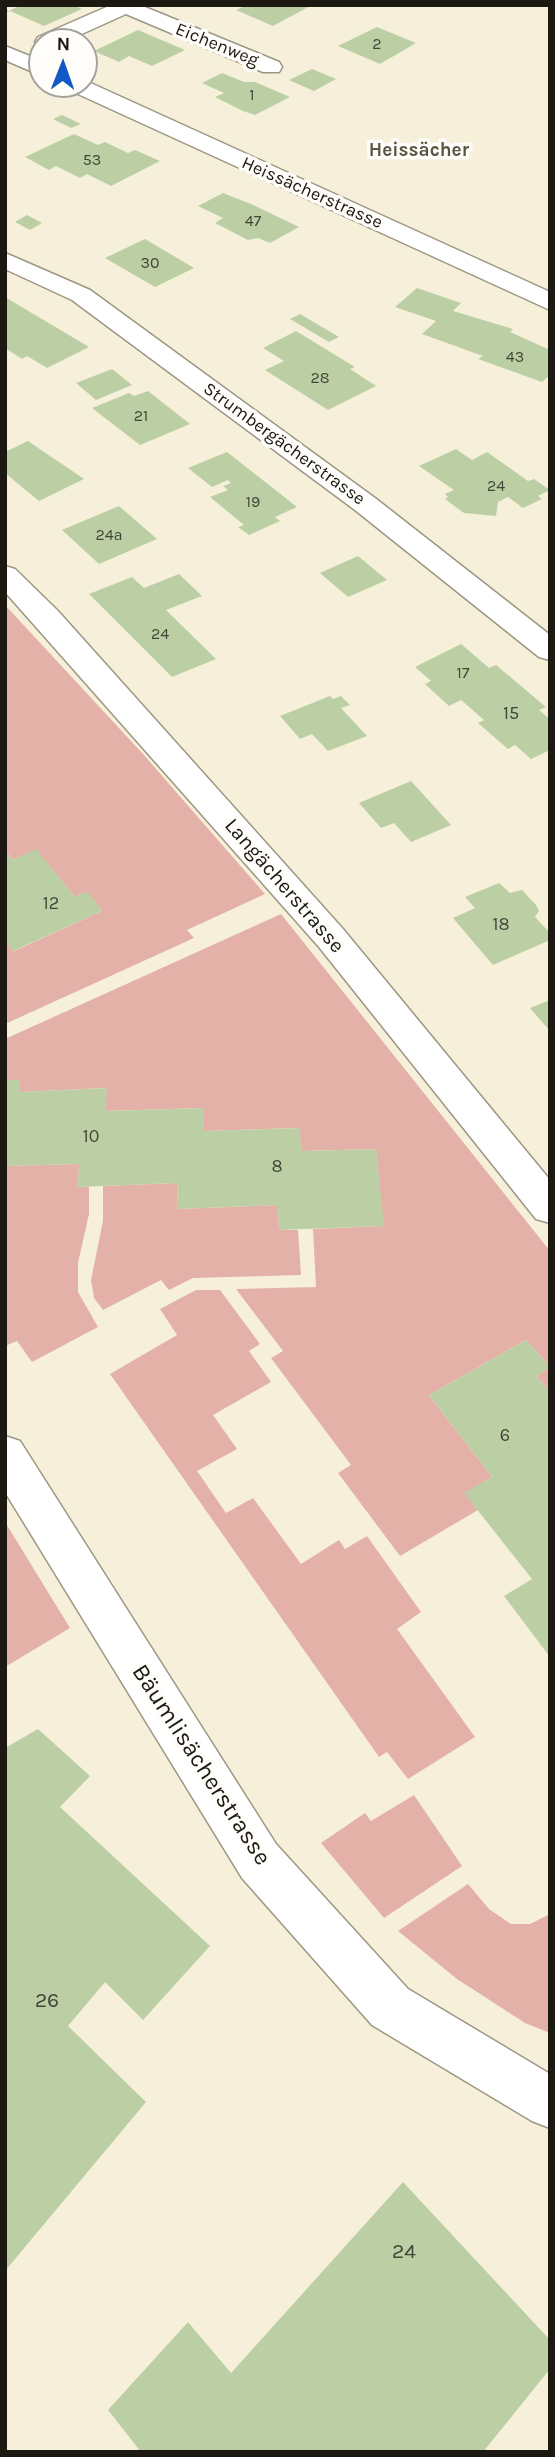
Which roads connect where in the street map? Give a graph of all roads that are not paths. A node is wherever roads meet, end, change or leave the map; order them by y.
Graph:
1 (123, 6) edge
2 (76, 28) edge
3 (28, 48) edge
4 (10, 54) edge
5 (28, 62) edge
6 (271, 67) dead end
7 (98, 95) edge
8 (5, 260) edge
9 (550, 302) edge
10 (5, 575) edge
11 (550, 649) edge
12 (550, 1208) edge
13 (5, 1454) edge
14 (550, 2103) edge

1 - 2 street, Eichenweg
1 - 6 street, Eichenweg
3 - 4 street, Eichenweg
4 - 5 street
7 - 9 street, Heissächerstrasse
8 - 11 street, Strumbergächerstrasse
10 - 12 street, Langächerstrasse
13 - 14 street, Bäumlisächerstrasse

